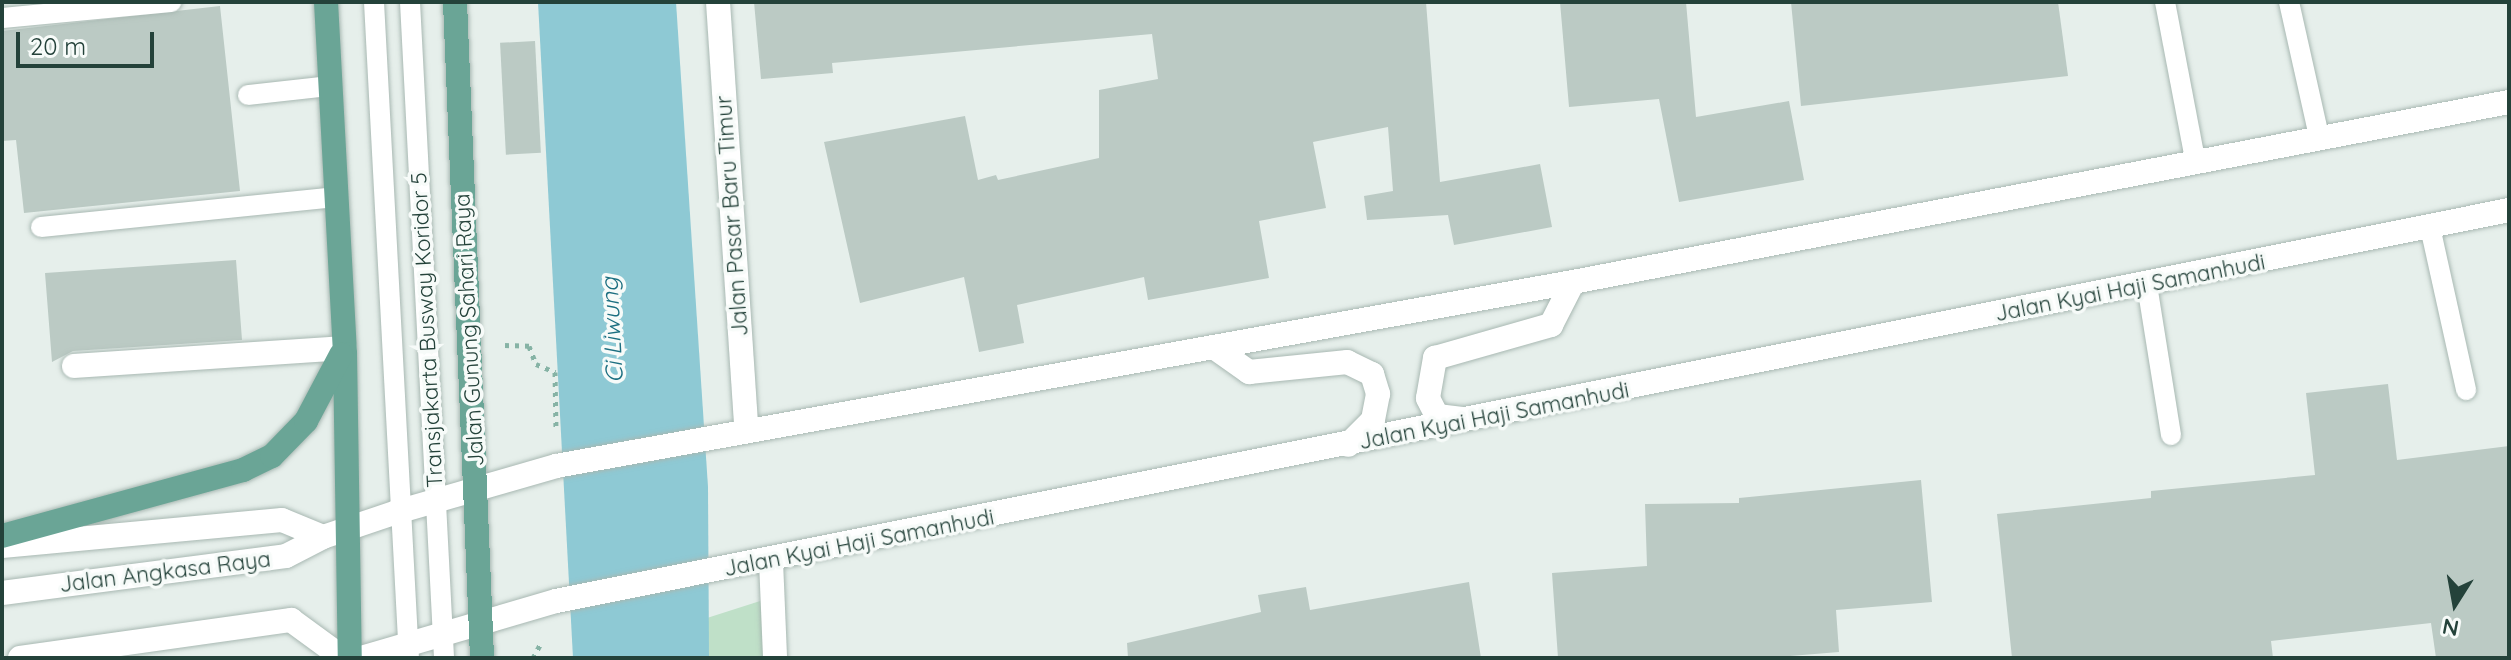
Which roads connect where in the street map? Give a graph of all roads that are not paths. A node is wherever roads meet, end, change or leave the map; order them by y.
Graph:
1 (171, 2) edge
2 (326, 2) edge
3 (374, 2) edge
4 (410, 2) edge
5 (455, 2) edge
6 (718, 2) edge
7 (2165, 2) edge
8 (2289, 2) edge
9 (2, 18) edge
10 (330, 86) junction
11 (248, 95) dead end
12 (2509, 102) edge
13 (2319, 136) junction
14 (2195, 159) junction
15 (337, 197) junction
16 (2509, 210) edge
17 (41, 227) dead end
18 (2430, 227) junction
19 (1573, 282) junction
20 (2147, 285) junction
21 (344, 348) junction
22 (1215, 348) junction
23 (74, 366) dead end
24 (2466, 390) dead end
25 (1472, 420) junction
26 (746, 429) junction
27 (2171, 435) dead end
28 (1348, 445) junction
29 (477, 490) junction
30 (436, 503) junction
31 (397, 512) junction
32 (348, 529) junction
33 (2, 536) edge
34 (323, 537) junction
35 (2, 546) edge
36 (771, 561) junction
37 (2, 593) edge
38 (480, 622) junction
39 (443, 646) edge
40 (408, 651) edge
41 (20, 658) edge
42 (343, 658) edge
43 (350, 658) edge
44 (361, 658) edge
45 (482, 658) edge
46 (775, 658) edge

1 - 9 lane
2 - 10 main road
3 - 31 lane, Transjakarta Busway Koridor 5
4 - 30 lane, Transjakarta Busway Koridor 5
5 - 29 main road, Jalan Gunung Sahari Raya
6 - 26 main road, Jalan Pasar Baru Timur
7 - 14 lane
8 - 13 lane
10 - 11 lane
10 - 15 main road
12 - 13 main road
13 - 14 main road
14 - 19 main road
15 - 17 lane
15 - 21 main road
16 - 18 main road, Jalan Kyai Haji Samanhudi
18 - 20 main road, Jalan Kyai Haji Samanhudi
18 - 24 lane
19 - 22 main road
19 - 25 main road
20 - 25 main road, Jalan Kyai Haji Samanhudi
20 - 27 lane
21 - 23 main road
21 - 32 main road
21 - 33 main road
22 - 26 main road
22 - 28 main road
25 - 28 main road, Jalan Kyai Haji Samanhudi
26 - 29 main road
28 - 36 main road, Jalan Kyai Haji Samanhudi
29 - 30 main road, Jalan Angkasa Raya
29 - 38 main road, Jalan Gunung Sahari Raya
30 - 31 main road, Jalan Angkasa Raya
30 - 39 lane, Transjakarta Busway Koridor 5
31 - 32 main road, Jalan Angkasa Raya
31 - 40 lane, Transjakarta Busway Koridor 5
32 - 34 main road, Jalan Angkasa Raya
32 - 43 main road
34 - 35 main road, Jalan Angkasa Raya
34 - 37 main road, Jalan Angkasa Raya
36 - 38 main road, Jalan Kyai Haji Samanhudi
36 - 46 main road
38 - 39 main road
38 - 45 main road, Jalan Gunung Sahari Raya
39 - 40 main road
40 - 44 main road
41 - 42 main road

